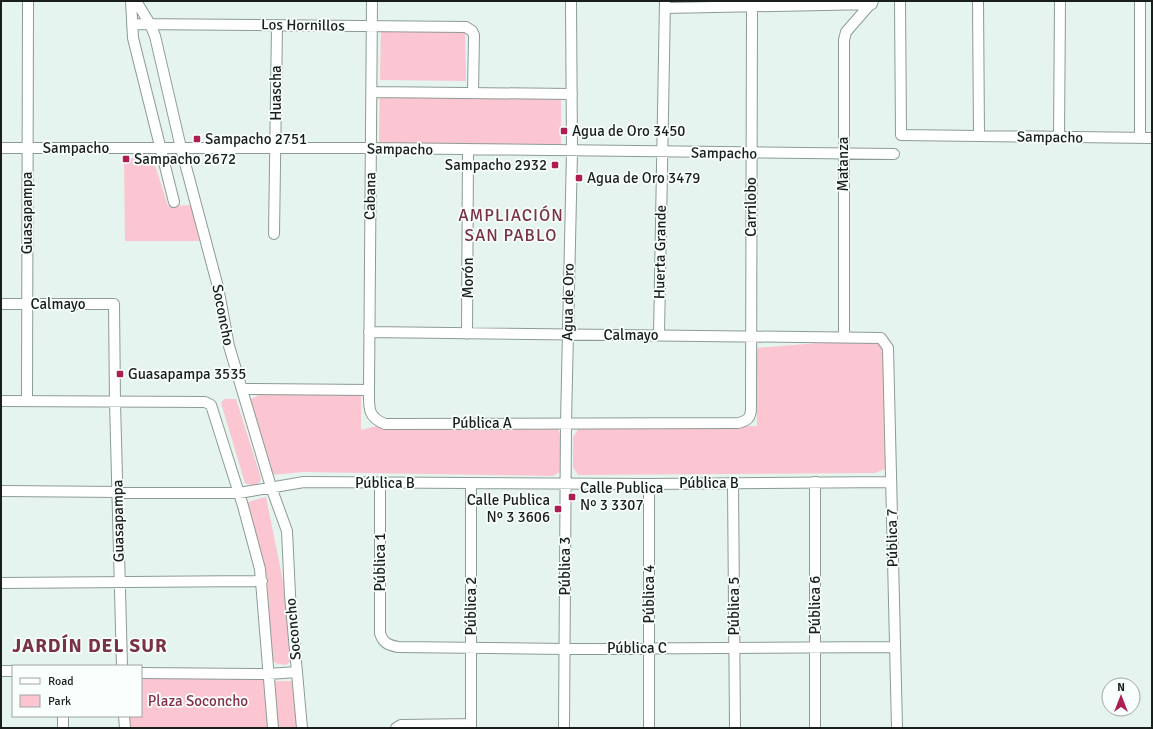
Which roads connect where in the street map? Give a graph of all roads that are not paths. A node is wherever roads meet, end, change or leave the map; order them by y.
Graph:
1 (28, 1) edge
2 (132, 1) edge
3 (136, 1) edge
4 (372, 1) edge
5 (571, 1) edge
6 (900, 1) edge
7 (978, 1) edge
8 (1060, 1) edge
9 (1140, 1) edge
10 (873, 2) edge
11 (665, 5) edge
12 (752, 6) junction
13 (132, 24) junction
14 (150, 24) junction
15 (277, 25) junction
16 (372, 26) junction
17 (372, 92) junction
18 (473, 93) junction
19 (572, 94) junction
20 (979, 136) junction
21 (1059, 137) junction
22 (1140, 138) junction
23 (1152, 138) edge
24 (1, 148) edge
25 (27, 148) junction
26 (160, 148) junction
27 (181, 148) junction
28 (276, 148) junction
29 (371, 148) junction
30 (468, 150) junction
31 (572, 152) junction
32 (662, 152) junction
33 (751, 153) junction
34 (843, 154) junction
35 (894, 154) dead end
36 (174, 202) dead end
37 (274, 234) dead end
38 (1, 304) edge
39 (27, 304) junction
40 (114, 304) joint
41 (369, 332) junction
42 (467, 334) junction
43 (567, 335) junction
44 (659, 335) junction
45 (751, 335) junction
46 (844, 337) junction
47 (888, 348) joint
48 (242, 389) junction
49 (369, 390) junction
50 (1, 401) edge
51 (27, 402) junction
52 (115, 402) junction
53 (566, 423) junction
54 (815, 482) junction
55 (891, 482) junction
56 (380, 483) junction
57 (471, 483) junction
58 (733, 483) junction
59 (565, 484) junction
60 (649, 484) junction
61 (271, 487) junction
62 (1, 491) edge
63 (117, 491) junction
64 (239, 493) junction
65 (262, 581) junction
66 (1, 583) edge
67 (119, 583) junction
68 (382, 640) joint
69 (815, 646) junction
70 (894, 647) junction
71 (471, 648) junction
72 (649, 648) junction
73 (735, 648) junction
74 (565, 649) junction
75 (122, 665) edge
76 (1, 671) edge
77 (12, 671) edge
78 (297, 672) junction
79 (142, 673) edge
80 (268, 674) junction
81 (63, 717) edge
82 (124, 717) edge
83 (471, 726) edge
84 (63, 728) edge
85 (125, 728) edge
86 (273, 728) edge
87 (302, 728) edge
88 (396, 728) edge
89 (564, 728) edge
90 (649, 728) edge
91 (735, 728) edge
92 (815, 728) edge
93 (897, 728) edge

1 - 25 street, Guasapampa
2 - 13 street
3 - 14 street, Soconcho
4 - 16 street, Cabana
5 - 19 street, Agua de Oro
6 - 20 street, Sampacho
7 - 20 street
8 - 21 street
9 - 22 street
10 - 12 street
10 - 34 street, Matanza
11 - 12 street
11 - 32 street, Huerta Grande
12 - 33 street, Carrilobo
13 - 14 street, Los Hornillos
13 - 26 street
14 - 15 street, Los Hornillos
14 - 27 street, Soconcho
15 - 16 street, Los Hornillos
15 - 28 street, Huascha
16 - 17 street, Cabana
16 - 18 street, Los Hornillos
17 - 18 street
17 - 29 street, Cabana
18 - 19 street
19 - 31 street, Agua de Oro
20 - 21 street, Sampacho
21 - 22 street, Sampacho
22 - 23 street, Sampacho
24 - 25 street, Sampacho
25 - 26 street, Sampacho
25 - 39 street, Guasapampa
26 - 27 street, Sampacho
26 - 36 street
27 - 28 street, Sampacho
27 - 48 street, Soconcho
28 - 29 street, Sampacho
28 - 37 street, Huascha
29 - 30 street, Sampacho
29 - 41 street, Cabana
30 - 31 street, Sampacho
30 - 42 street, Morón
31 - 32 street, Sampacho
31 - 43 street, Agua de Oro
32 - 33 street, Sampacho
32 - 44 street, Huerta Grande
33 - 34 street, Sampacho
33 - 45 street, Carrilobo
34 - 35 street, Sampacho
34 - 46 street, Matanza
38 - 39 street, Calmayo
39 - 40 street, Calmayo
39 - 51 street, Guasapampa
40 - 52 street, Guasapampa
41 - 42 street, Calmayo
41 - 49 street, Cabana
42 - 43 street, Calmayo
43 - 44 street, Calmayo
43 - 53 street, Agua de Oro
44 - 45 street, Calmayo
45 - 46 street, Calmayo
45 - 53 street, Pública A
46 - 47 street, Calmayo
47 - 55 street, Pública 7
48 - 49 street
48 - 61 street, Soconcho
49 - 53 street, Pública A
50 - 51 street
51 - 52 street
52 - 63 street, Guasapampa
52 - 64 street, Soconcho
53 - 59 street, Agua de Oro
54 - 55 street, Pública B
54 - 58 street, Pública B
54 - 69 street, Pública 6
55 - 70 street, Pública 7
56 - 57 street, Pública B
56 - 61 street, Pública B
56 - 68 street, Pública 1
57 - 59 street, Pública B
57 - 71 street, Pública 2
58 - 60 street, Pública B
58 - 73 street, Pública 5
59 - 60 street, Pública B
59 - 74 street, Pública 3
60 - 72 street, Pública 4
61 - 64 street, Pública B
61 - 78 street, Soconcho
62 - 63 street, Pública B
63 - 64 street, Pública B
63 - 67 street, Guasapampa
64 - 65 street, Soconcho
65 - 67 street
65 - 80 street, Soconcho
66 - 67 street
67 - 75 street, Guasapampa
68 - 71 street, Pública C
69 - 70 street, Pública C
69 - 73 street, Pública C
69 - 92 street, Pública 6
70 - 93 street, Pública 7
71 - 74 street, Pública C
71 - 83 street, Pública 2
72 - 73 street, Pública C
72 - 74 street, Pública C
72 - 90 street, Pública 4
73 - 91 street, Pública 5
74 - 89 street
76 - 77 street
78 - 80 street
78 - 87 street, Soconcho
79 - 80 street
80 - 86 street, Soconcho
81 - 84 street
82 - 85 street
83 - 88 street

